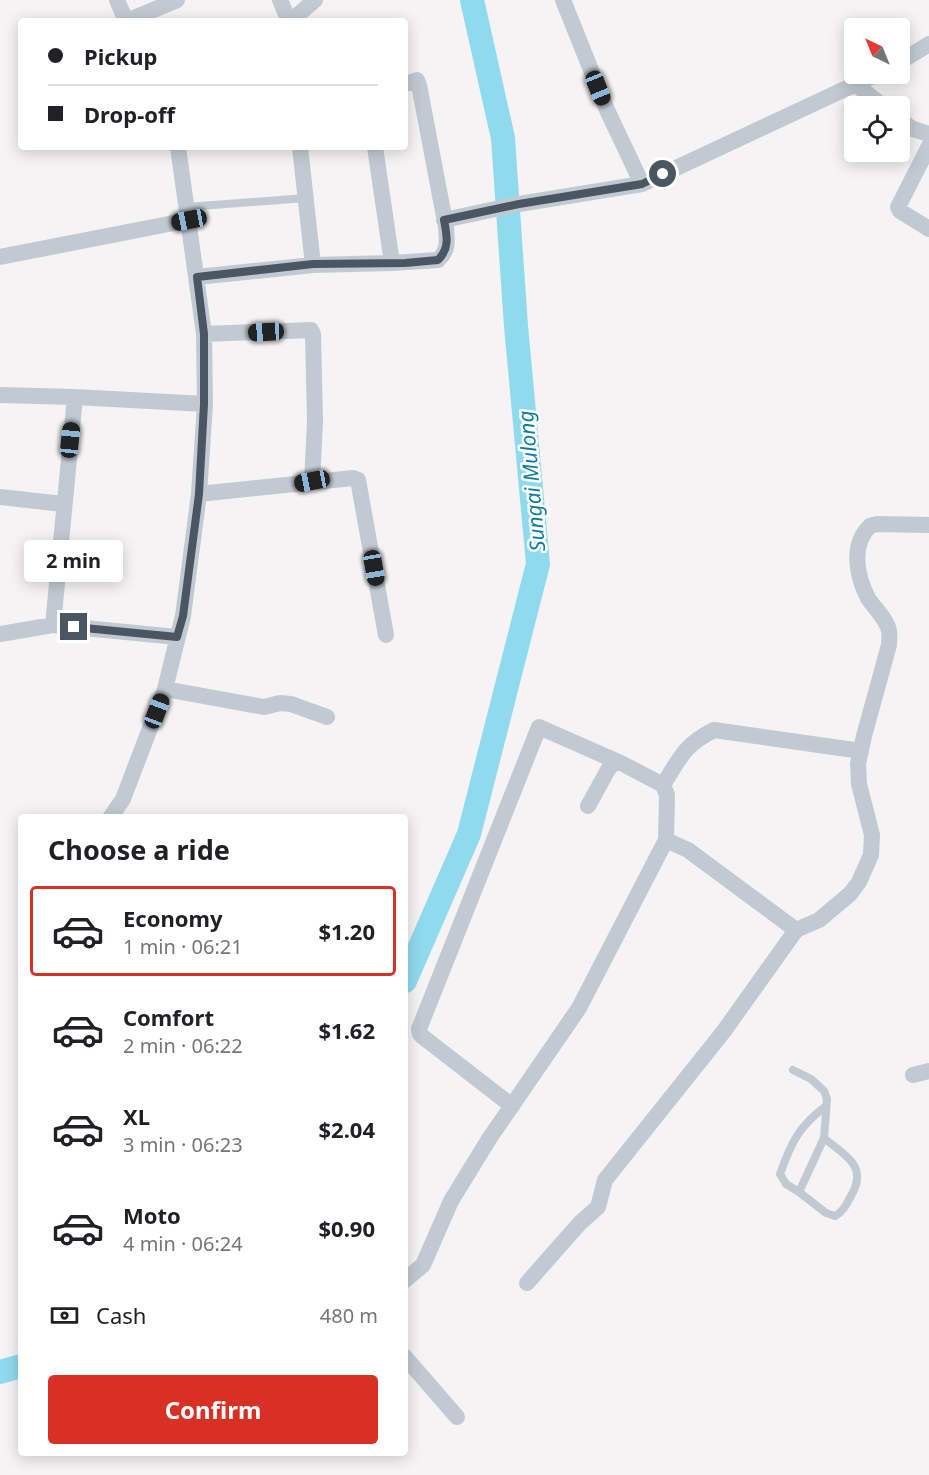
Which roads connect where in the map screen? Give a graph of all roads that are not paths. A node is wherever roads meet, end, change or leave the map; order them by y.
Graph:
1 (117, 0) edge
2 (177, 0) edge
3 (280, 0) edge
4 (315, 0) edge
5 (563, 0) edge
6 (126, 18) edge
7 (134, 18) edge
8 (289, 18) edge
9 (294, 18) edge
10 (929, 44) edge
11 (910, 56) edge
12 (408, 82) edge
13 (855, 84) joint
14 (870, 96) edge
15 (910, 127) edge
16 (929, 134) edge
17 (929, 146) edge
18 (178, 150) edge
19 (300, 150) edge
20 (375, 150) edge
21 (642, 184) junction
22 (306, 198) junction
23 (188, 213) junction
24 (452, 219) junction
25 (929, 229) edge
26 (0, 257) edge
27 (392, 263) junction
28 (313, 264) junction
29 (197, 277) junction
30 (204, 334) junction
31 (0, 395) edge
32 (75, 397) junction
33 (204, 404) junction
34 (312, 481) junction
35 (199, 494) junction
36 (0, 497) edge
37 (63, 504) junction
38 (929, 525) edge
39 (53, 625) junction
40 (0, 634) edge
41 (386, 634) dead end
42 (177, 637) junction
43 (165, 689) junction
44 (327, 717) dead end
45 (861, 751) junction
46 (621, 763) junction
47 (663, 785) junction
48 (588, 806) dead end
49 (113, 814) edge
50 (666, 840) junction
51 (796, 930) junction
52 (793, 1070) dead end
53 (512, 1106) junction
54 (826, 1106) junction
55 (824, 1138) junction
56 (799, 1192) junction
57 (408, 1278) edge
58 (527, 1283) dead end
59 (408, 1360) edge
60 (457, 1417) dead end

1 - 6 street
2 - 7 street
3 - 8 street
4 - 9 street
5 - 21 street
10 - 11 street
12 - 24 street
13 - 14 street
13 - 21 street
15 - 16 street
17 - 25 street
18 - 23 street
19 - 22 street
20 - 27 street
21 - 24 street
22 - 23 lane
22 - 28 street
23 - 26 street
23 - 29 street
24 - 27 street
27 - 28 street
28 - 29 street
29 - 30 street
30 - 33 street
30 - 34 street
31 - 32 street
32 - 33 street
32 - 37 street
33 - 35 street
34 - 35 street
34 - 41 street
35 - 42 street
36 - 37 street
37 - 39 street
38 - 45 street
39 - 40 street
39 - 42 street
42 - 43 street
43 - 44 street
43 - 49 street
45 - 47 street
45 - 51 street
46 - 47 street
46 - 48 street
46 - 53 street
47 - 50 street
50 - 51 street
50 - 53 street
51 - 58 street
52 - 54 lane
53 - 57 street
54 - 55 lane
54 - 56 lane
55 - 56 lane
55 - 56 lane
59 - 60 street

